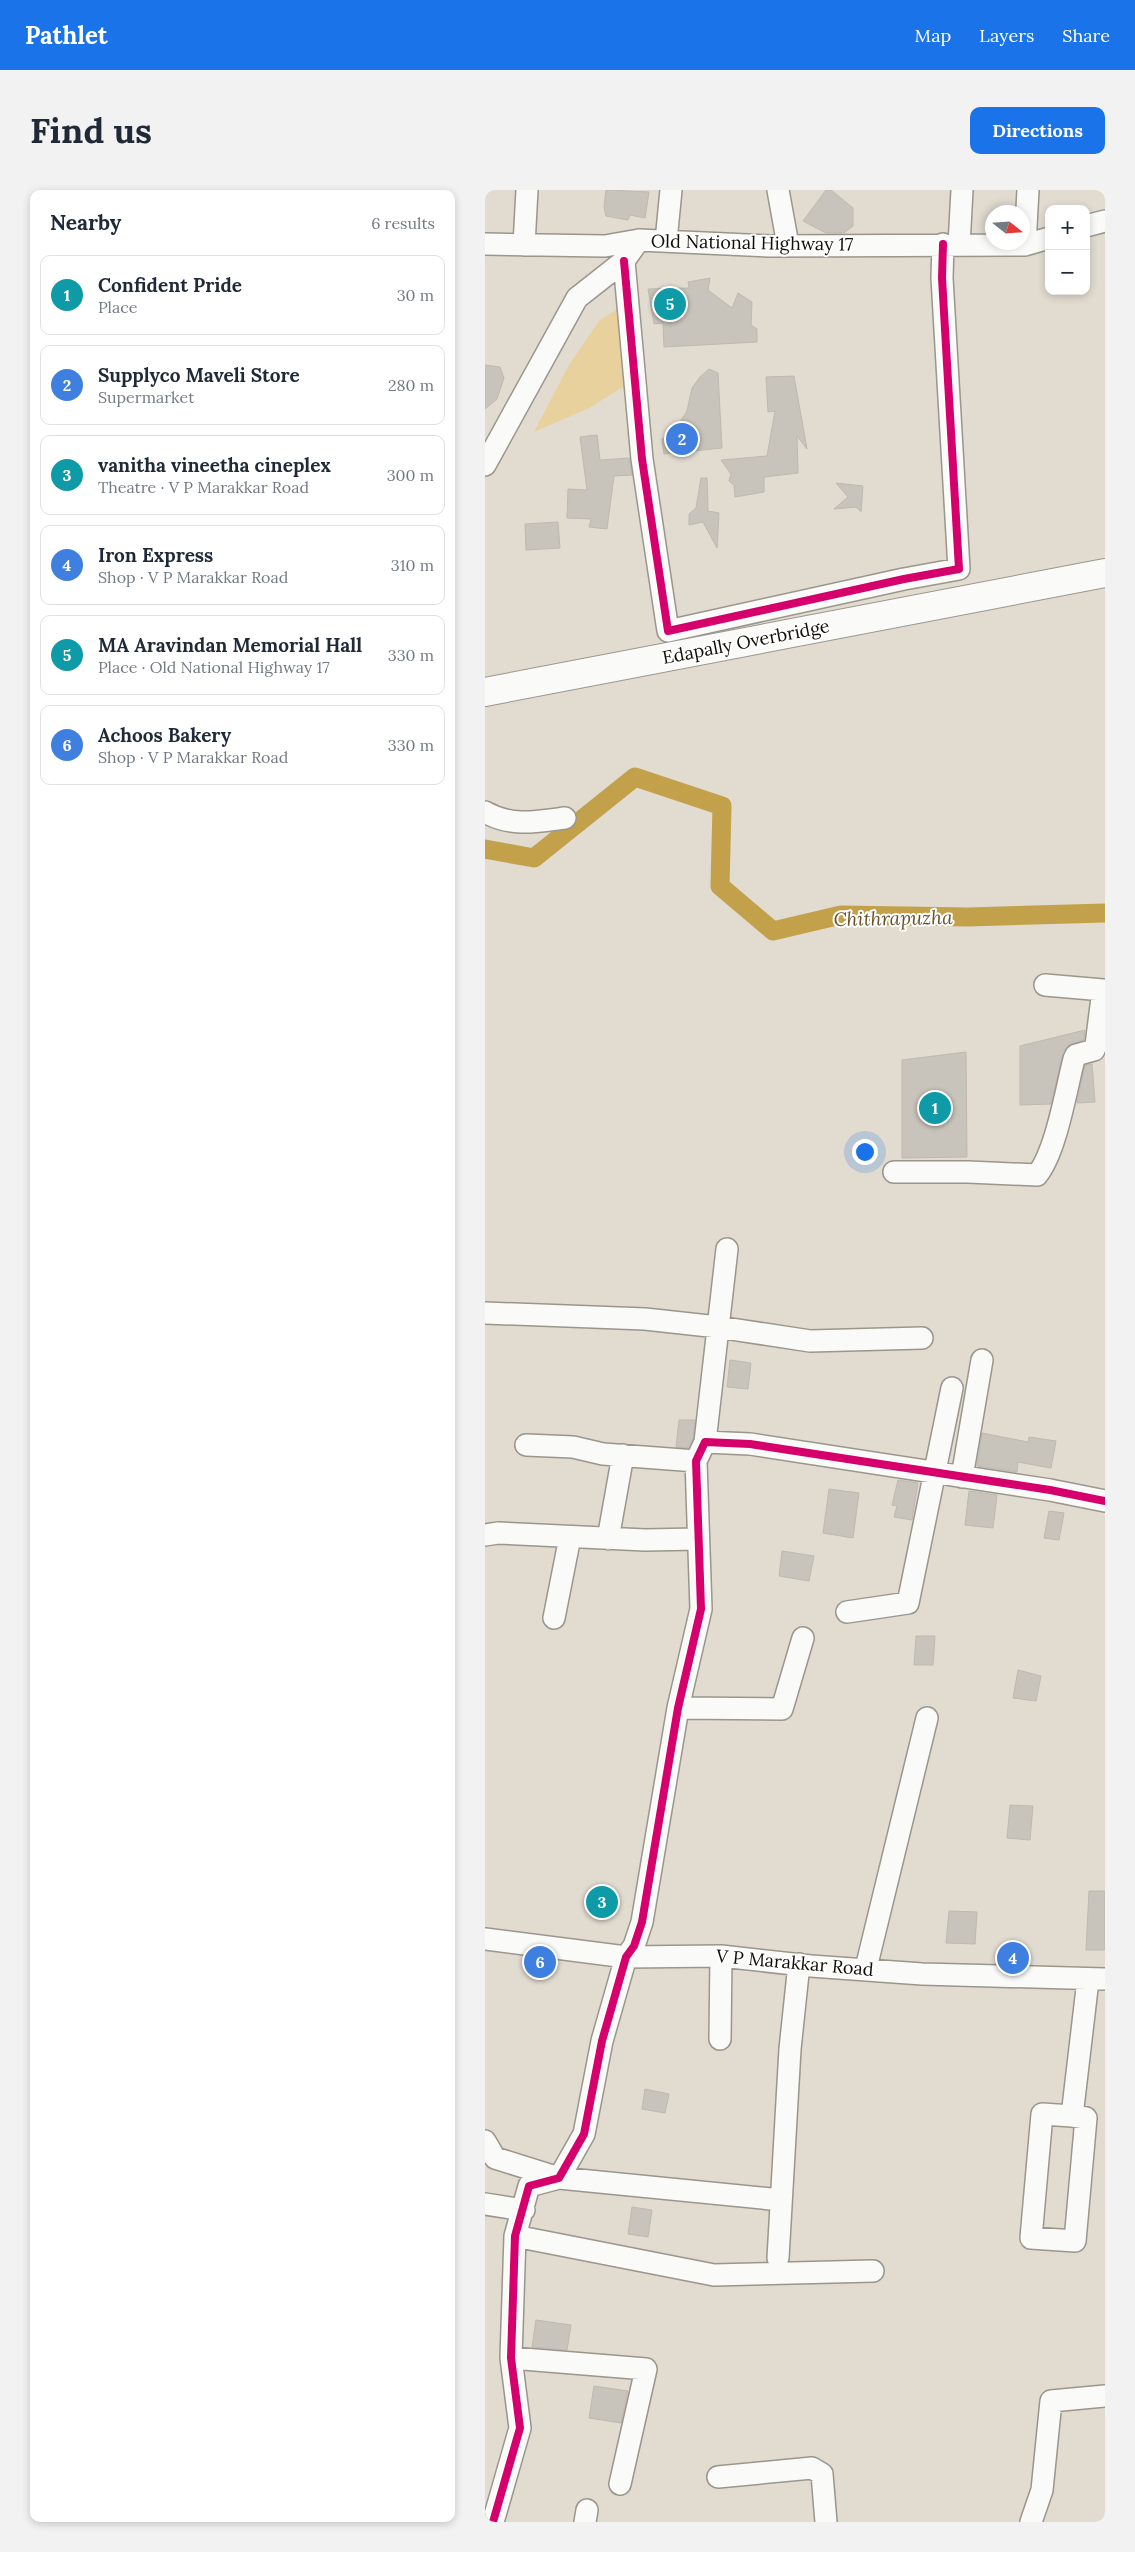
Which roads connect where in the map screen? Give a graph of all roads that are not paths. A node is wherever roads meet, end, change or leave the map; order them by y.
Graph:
1 (527, 190) edge
2 (671, 190) edge
3 (778, 190) edge
4 (962, 190) edge
5 (1028, 190) edge
6 (1027, 205) edge
7 (1105, 221) edge
8 (1090, 225) edge
9 (1045, 239) edge
10 (639, 240) junction
11 (666, 241) junction
12 (485, 244) edge
13 (951, 244) junction
14 (985, 244) edge
15 (1030, 244) edge
16 (524, 245) junction
17 (788, 245) junction
18 (624, 261) junction
19 (485, 465) edge
20 (1105, 573) edge
21 (485, 692) edge
22 (485, 812) edge
23 (565, 818) dead end
24 (1045, 984) dead end
25 (1104, 990) edge
26 (894, 1172) dead end
27 (727, 1249) dead end
28 (485, 1313) edge
29 (719, 1327) junction
30 (922, 1338) dead end
31 (981, 1360) dead end
32 (952, 1388) dead end
33 (705, 1442) junction
34 (526, 1445) dead end
35 (623, 1455) junction
36 (696, 1461) junction
37 (935, 1473) junction
38 (962, 1477) junction
39 (1105, 1501) edge
40 (485, 1535) edge
41 (570, 1537) junction
42 (608, 1539) junction
43 (698, 1539) junction
44 (847, 1612) dead end
45 (554, 1618) dead end
46 (803, 1638) dead end
47 (678, 1708) junction
48 (927, 1718) dead end
49 (485, 1939) edge
50 (721, 1956) junction
51 (626, 1957) junction
52 (799, 1964) junction
53 (867, 1968) junction
54 (1097, 1980) edge
55 (720, 2039) dead end
56 (1073, 2116) junction
57 (485, 2141) edge
58 (559, 2178) junction
59 (781, 2200) junction
60 (485, 2204) edge
61 (524, 2210) junction
62 (515, 2236) junction
63 (777, 2258) dead end
64 (873, 2271) dead end
65 (511, 2358) junction
66 (1105, 2396) edge
67 (718, 2477) dead end
68 (620, 2484) dead end
69 (493, 2522) edge
70 (826, 2522) edge
71 (1031, 2522) edge

1 - 16 street
2 - 11 street
3 - 17 street
4 - 13 street
5 - 6 street
7 - 8 street
9 - 15 street, Old National Highway 17
10 - 11 street, Old National Highway 17
10 - 16 street
10 - 18 street, Old National Highway 17
11 - 17 street, Old National Highway 17
12 - 16 street
13 - 14 street, Old National Highway 17
13 - 17 street, Old National Highway 17
13 - 18 street
18 - 19 street, Old National Highway 17
20 - 21 highway, Edapally Overbridge
22 - 23 street
24 - 25 street
25 - 26 street
27 - 29 street
28 - 29 street
29 - 30 street
29 - 33 street
31 - 38 street
32 - 37 street
33 - 36 street
33 - 37 street
34 - 35 street
35 - 36 street
35 - 42 street
36 - 43 street
37 - 38 street
37 - 44 street
38 - 39 street
40 - 41 street
41 - 42 street
41 - 45 street
42 - 43 street
43 - 47 street
46 - 47 street
47 - 51 street
48 - 53 street
49 - 51 street, V P Marakkar Road
50 - 51 street, V P Marakkar Road
50 - 52 street, V P Marakkar Road
50 - 55 street
51 - 58 street
52 - 53 street, V P Marakkar Road
52 - 59 street
53 - 54 street, V P Marakkar Road
54 - 56 street
56 - 56 street
57 - 58 street
58 - 59 street
58 - 61 street
59 - 63 street
60 - 61 street
61 - 62 street
62 - 64 street
62 - 65 street
65 - 68 street
65 - 69 street
66 - 71 street
67 - 70 street

